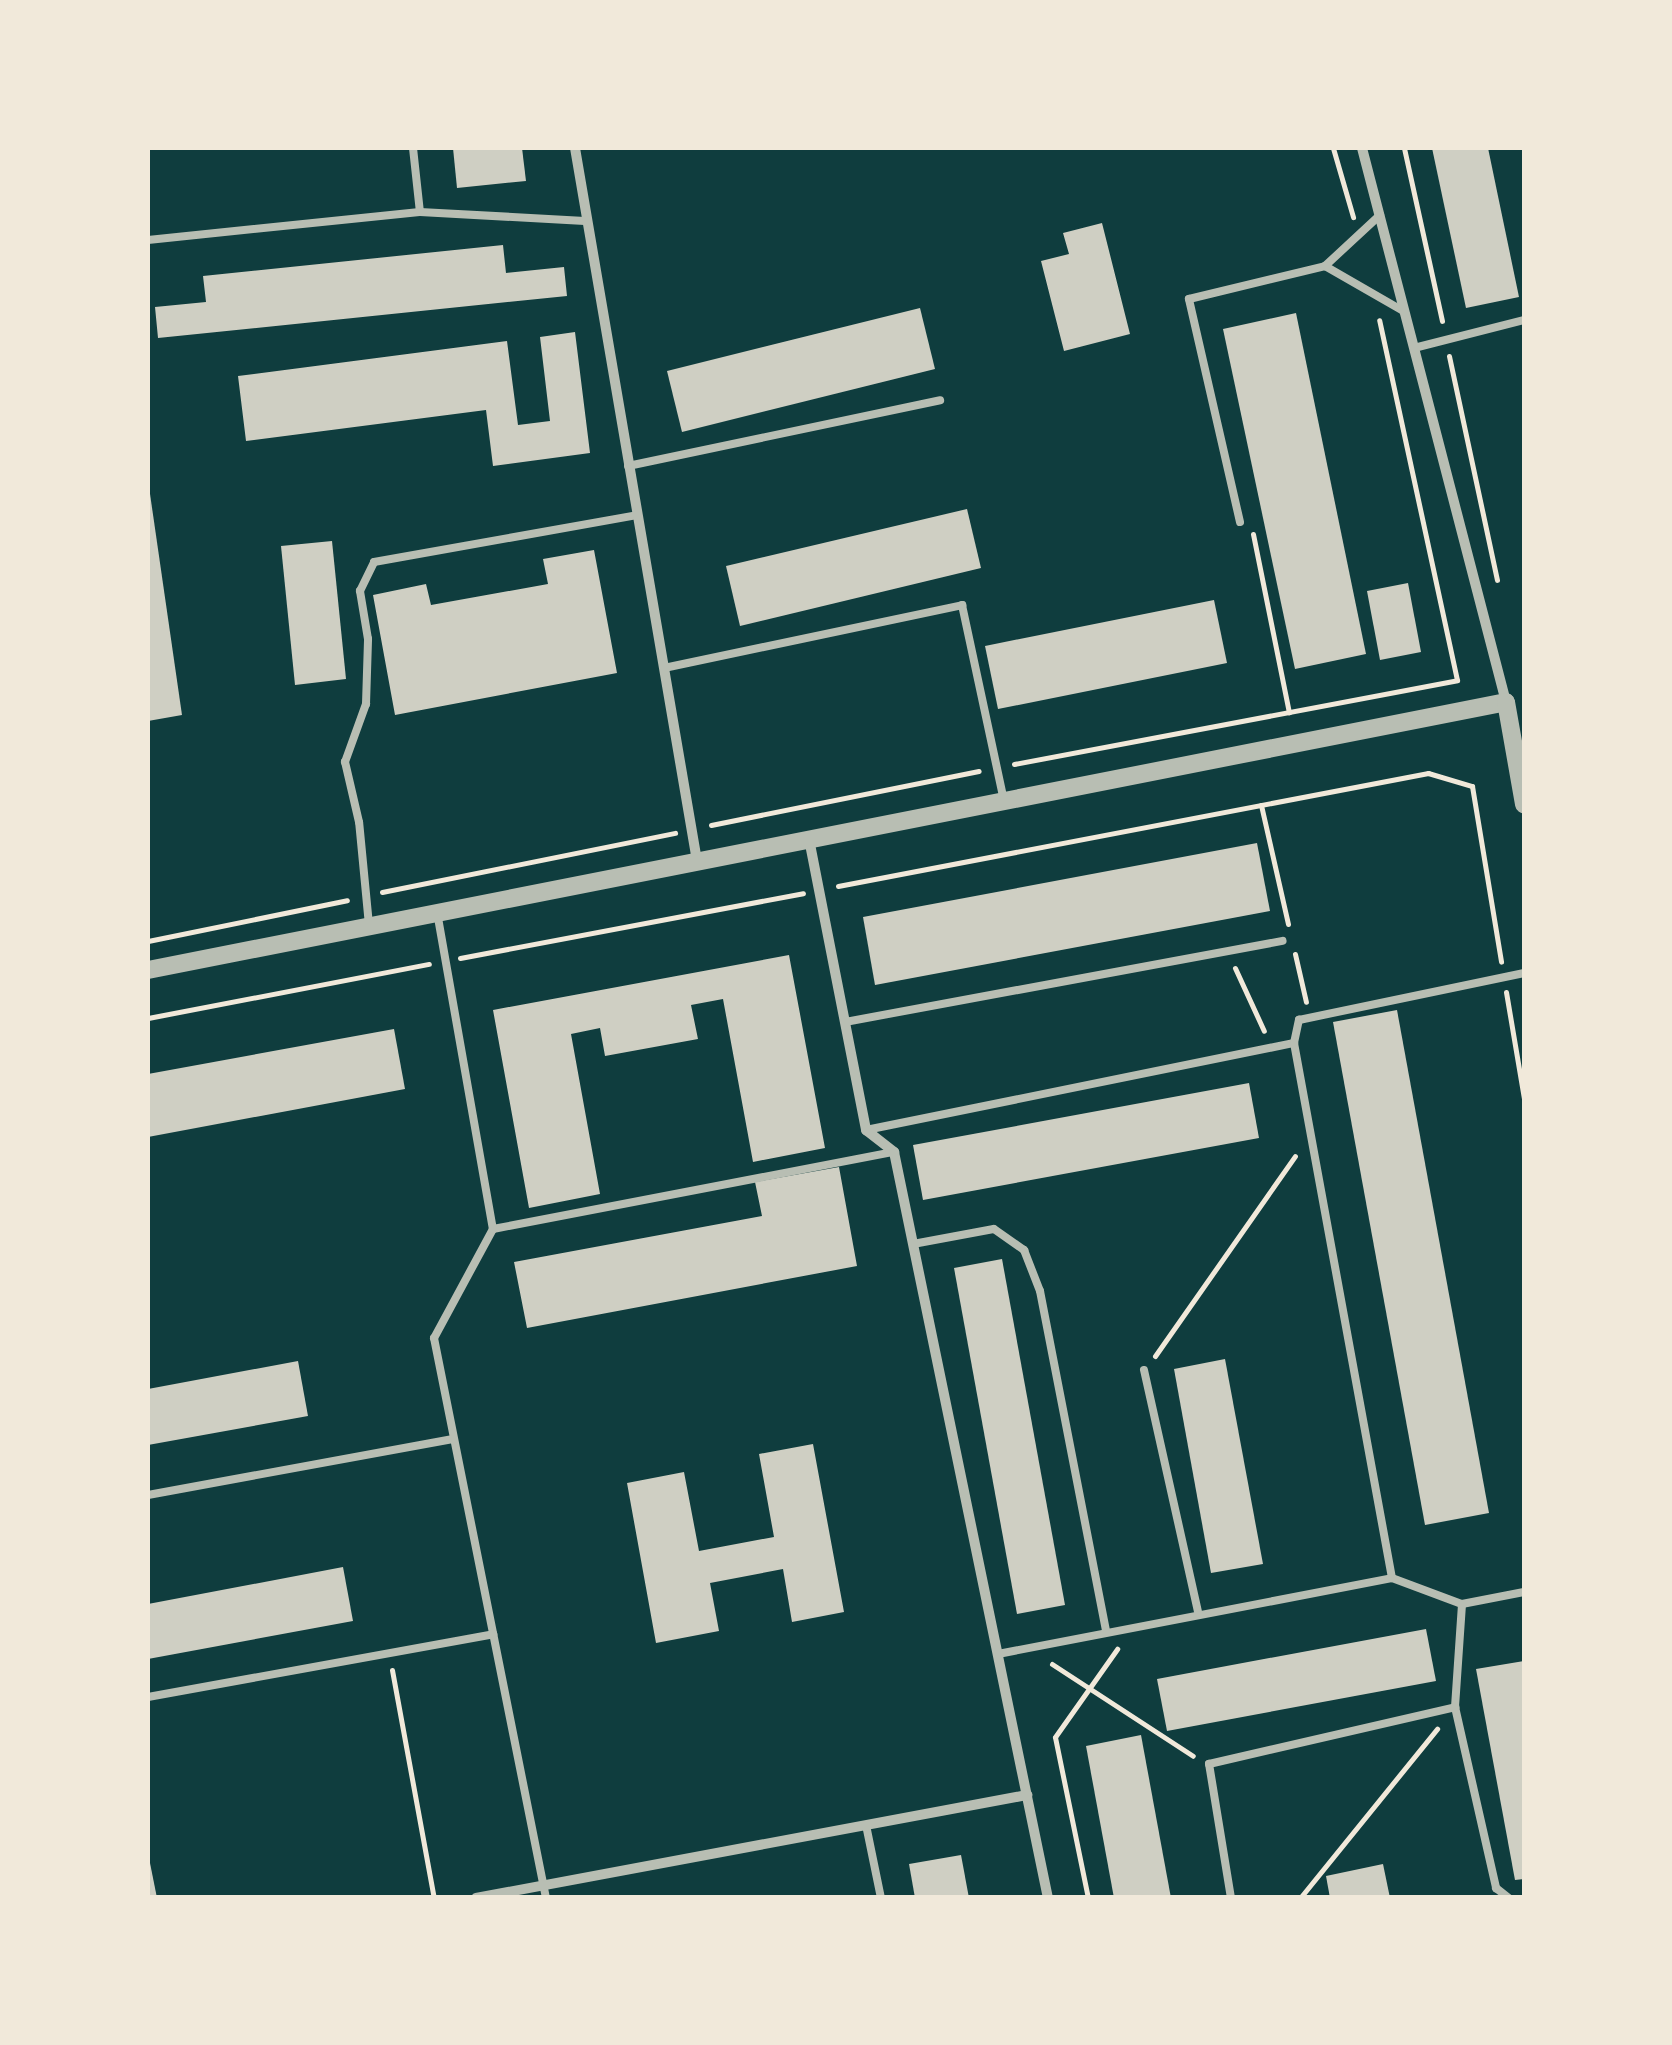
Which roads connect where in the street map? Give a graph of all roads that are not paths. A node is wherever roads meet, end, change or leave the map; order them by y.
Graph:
1 (412, 148) edge
2 (575, 148) edge
3 (1362, 148) edge
4 (420, 212) junction
5 (1380, 215) junction
6 (584, 222) junction
7 (148, 240) edge
8 (1325, 266) junction
9 (1405, 312) junction
10 (1524, 320) edge
11 (1414, 348) junction
12 (940, 400) dead end
13 (628, 466) junction
14 (637, 515) junction
15 (1240, 522) road end
16 (664, 668) junction
17 (1506, 702) junction
18 (1004, 800) junction
19 (1524, 804) edge
20 (809, 839) junction
21 (697, 861) junction
22 (437, 912) junction
23 (369, 926) junction
24 (1283, 941) dead end
25 (148, 970) edge
26 (1524, 973) edge
27 (845, 1022) junction
28 (1294, 1043) junction
29 (866, 1130) junction
30 (894, 1152) junction
31 (493, 1230) junction
32 (914, 1244) junction
33 (1144, 1370) road end
34 (452, 1439) junction
35 (148, 1495) edge
36 (1392, 1578) junction
37 (1524, 1592) edge
38 (1462, 1604) junction
39 (1198, 1611) junction
40 (1106, 1630) junction
41 (494, 1634) junction
42 (998, 1654) junction
43 (148, 1697) edge
44 (1454, 1707) junction
45 (1027, 1795) junction
46 (866, 1825) junction
47 (544, 1885) junction
48 (476, 1898) edge
49 (546, 1898) edge
50 (881, 1898) edge
51 (1048, 1898) edge
52 (1231, 1898) edge
53 (1509, 1898) edge

1 - 4 lane
2 - 6 street
3 - 5 street
4 - 6 lane
4 - 7 lane
5 - 8 lane
5 - 9 street
6 - 13 street
8 - 9 lane
8 - 15 lane
9 - 11 street
10 - 11 lane
11 - 17 street
12 - 13 lane
13 - 14 street
14 - 16 street
14 - 23 lane
16 - 18 lane
16 - 21 street
17 - 18 street
17 - 19 street
18 - 20 street
20 - 21 street
20 - 27 street
21 - 22 street
22 - 23 street
22 - 31 lane
23 - 25 street
24 - 27 lane
26 - 28 lane
27 - 29 street
28 - 29 lane
28 - 36 lane
29 - 30 street
30 - 31 lane
30 - 32 street
31 - 34 lane
32 - 40 lane
32 - 42 street
33 - 39 lane
34 - 35 lane
34 - 41 lane
36 - 38 lane
36 - 39 lane
37 - 38 lane
38 - 44 lane
39 - 40 lane
40 - 42 lane
41 - 43 lane
41 - 47 lane
42 - 45 street
44 - 52 lane
44 - 53 lane
45 - 46 street
45 - 51 street
46 - 47 street
46 - 50 lane
47 - 48 street
47 - 49 lane

